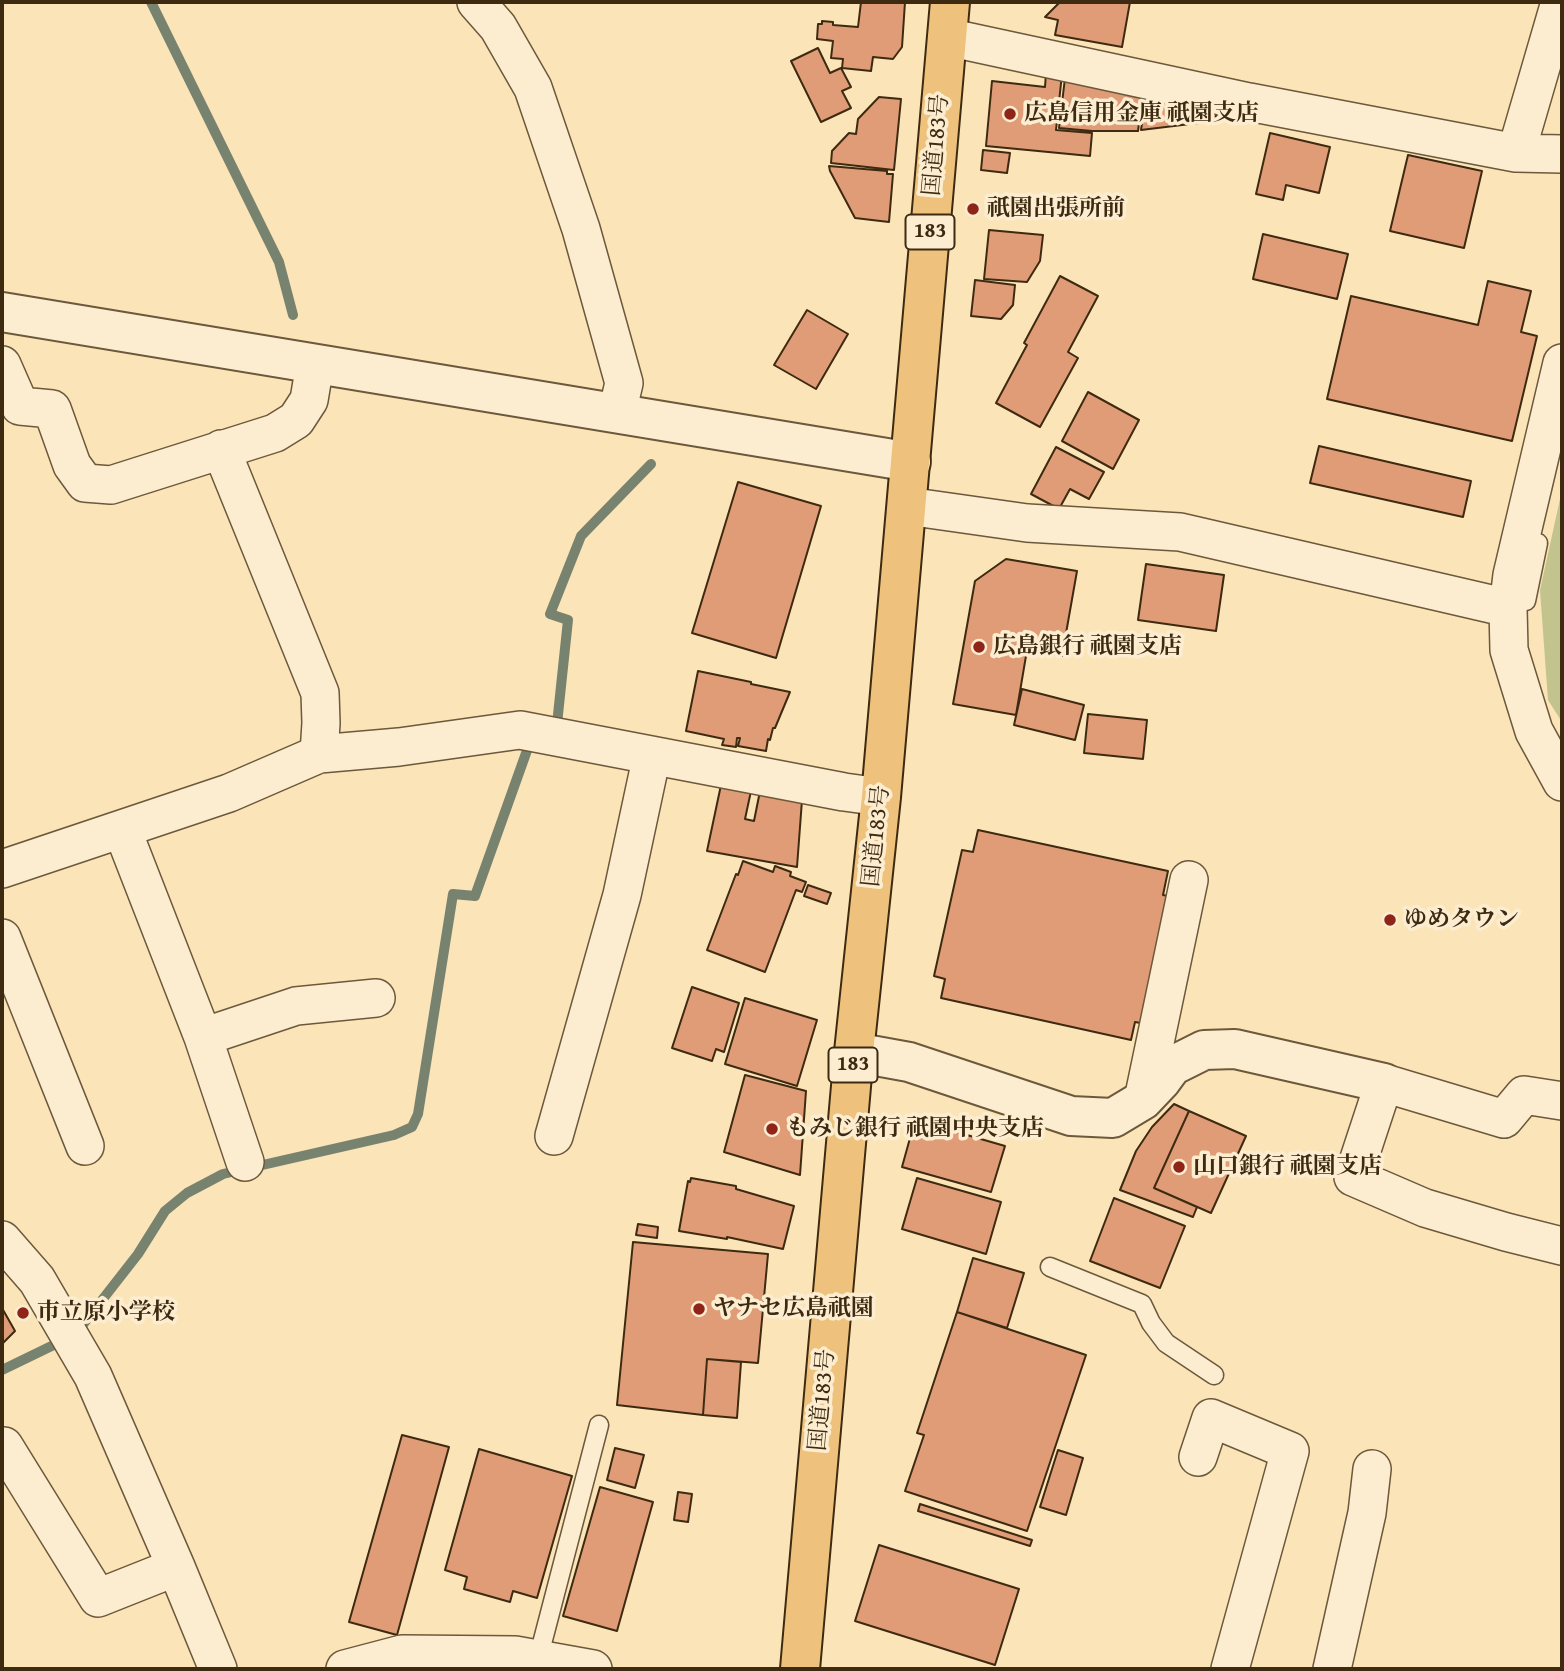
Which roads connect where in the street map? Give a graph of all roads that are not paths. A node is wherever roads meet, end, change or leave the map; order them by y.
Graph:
1 (476, 2) edge
2 (1560, 2) edge
3 (948, 20) edge
4 (1516, 153) junction
5 (1562, 154) edge
6 (2, 312) edge
7 (2, 345) edge
8 (1562, 363) edge
9 (315, 364) junction
10 (2, 365) edge
11 (617, 414) junction
12 (221, 449) junction
13 (911, 462) junction
14 (907, 506) junction
15 (1540, 530) dead end
16 (1517, 605) junction
17 (319, 754) junction
18 (652, 755) junction
19 (1562, 782) edge
20 (881, 797) junction
21 (122, 829) junction
22 (2, 869) edge
23 (1189, 880) dead end
24 (2, 938) edge
25 (376, 998) dead end
26 (203, 1037) junction
27 (854, 1052) junction
28 (1384, 1083) junction
29 (1143, 1100) junction
30 (1562, 1101) edge
31 (554, 1136) dead end
32 (85, 1146) dead end
33 (245, 1161) dead end
34 (2, 1240) edge
35 (1562, 1245) edge
36 (1049, 1267) dead end
37 (1214, 1375) dead end
38 (599, 1425) dead end
39 (4, 1446) dead end
40 (1198, 1457) dead end
41 (1372, 1469) dead end
42 (176, 1567) junction
43 (538, 1660) junction
44 (218, 1669) edge
45 (345, 1669) edge
46 (593, 1669) edge
47 (800, 1669) edge
48 (1230, 1669) edge
49 (1332, 1669) edge

1 - 11 street
2 - 4 street
3 - 4 street
3 - 13 highway, 国道183号 / 183
4 - 5 street
6 - 7 street
6 - 9 street
8 - 16 street
9 - 11 street
9 - 12 street
10 - 12 street
11 - 13 street
12 - 17 street
13 - 14 highway, 国道183号 / 183
14 - 16 street
14 - 20 highway, 国道183号 / 183
15 - 16 lane
16 - 19 street
17 - 18 street
17 - 21 street
18 - 20 street
18 - 31 street
20 - 27 highway, 国道183号 / 183
21 - 22 street
21 - 26 street
23 - 29 street
24 - 32 street
25 - 26 street
26 - 33 street
27 - 29 street
27 - 47 highway, 国道183号 / 183
28 - 29 street
28 - 30 street
28 - 35 street
34 - 42 street
36 - 37 lane
38 - 43 lane
39 - 42 street
40 - 48 street
41 - 49 street
42 - 44 street
43 - 45 street
43 - 46 street

